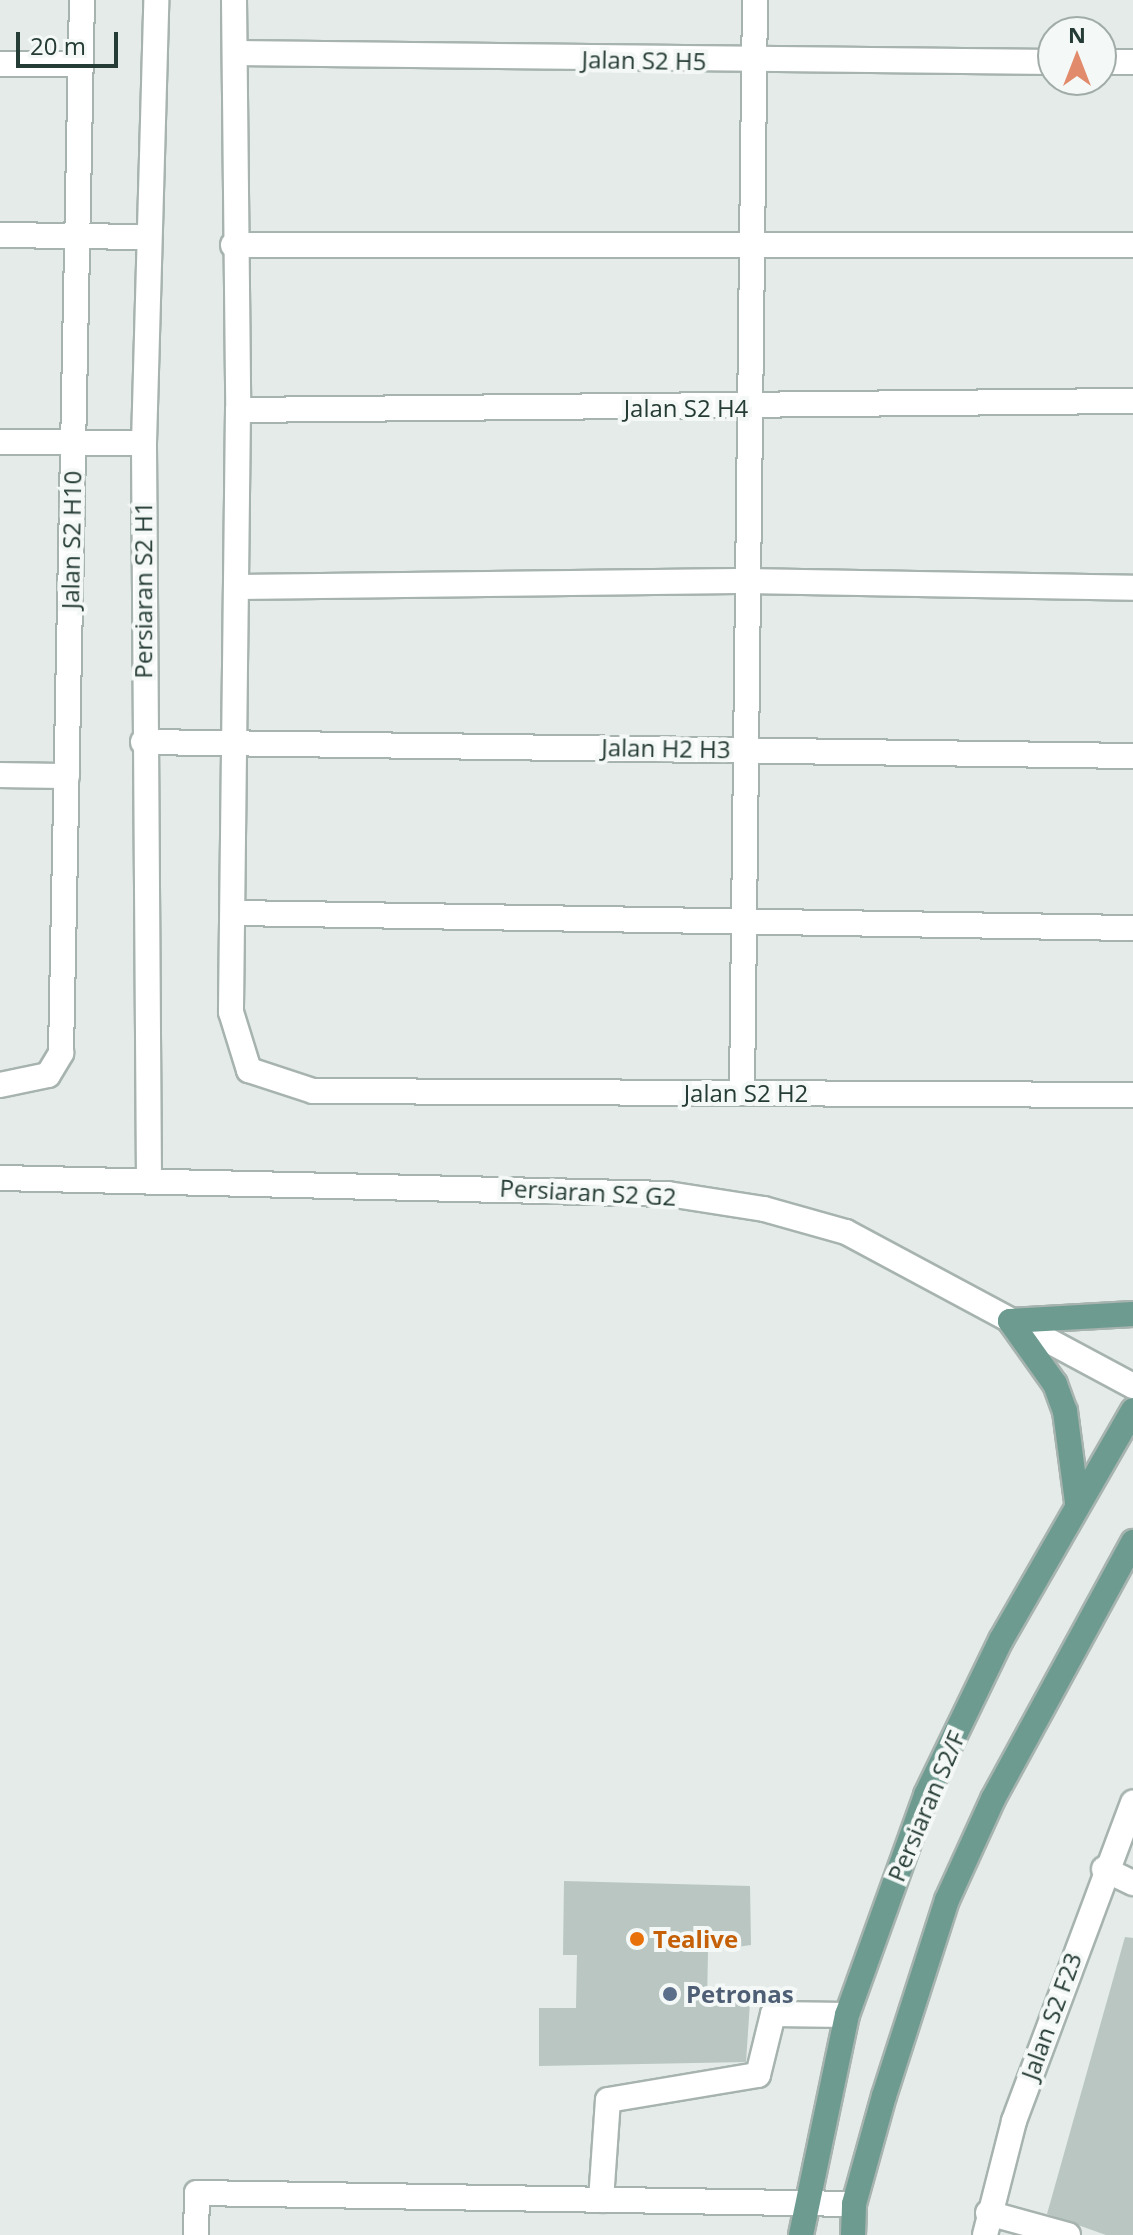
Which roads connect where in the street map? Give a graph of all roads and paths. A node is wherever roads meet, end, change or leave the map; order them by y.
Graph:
1 (82, 0) edge
2 (156, 0) edge
3 (234, 0) edge
4 (755, 0) edge
5 (235, 53) junction
6 (753, 62) junction
7 (1037, 62) edge
8 (0, 64) edge
9 (81, 64) junction
10 (0, 235) edge
11 (78, 236) junction
12 (148, 237) junction
13 (750, 241) junction
14 (233, 245) junction
15 (1133, 245) edge
16 (1133, 401) edge
17 (747, 408) junction
18 (238, 410) junction
19 (0, 442) edge
20 (73, 442) junction
21 (144, 443) junction
22 (745, 581) junction
23 (238, 587) junction
24 (1133, 588) edge
25 (143, 742) junction
26 (236, 744) junction
27 (743, 749) junction
28 (1133, 756) edge
29 (0, 775) edge
30 (67, 776) junction
31 (235, 913) junction
32 (743, 921) junction
33 (1133, 928) edge
34 (0, 1085) edge
35 (742, 1092) junction
36 (1133, 1095) edge
37 (0, 1178) edge
38 (149, 1181) junction
39 (1133, 1314) edge
40 (1010, 1321) junction
41 (1133, 1386) edge
42 (1133, 1410) edge
43 (1077, 1502) junction
44 (1133, 1542) edge
45 (1133, 1802) edge
46 (1104, 1869) junction
47 (1133, 1883) edge
48 (847, 2015) junction
49 (601, 2200) junction
50 (804, 2203) junction
51 (854, 2204) junction
52 (987, 2224) edge
53 (196, 2235) edge
54 (801, 2235) edge
55 (853, 2235) edge
56 (1068, 2235) edge

1 - 9 street, Jalan S2 H10
2 - 12 street, Persiaran S2 H1
3 - 5 street
4 - 6 street
5 - 6 street, Jalan S2 H5
5 - 14 street
6 - 7 street, Jalan S2 H5
6 - 13 street
8 - 9 street
9 - 11 street, Jalan S2 H10
10 - 11 street
11 - 12 street
11 - 20 street, Jalan S2 H10
12 - 21 street, Persiaran S2 H1
13 - 14 street
13 - 15 street
13 - 17 street
14 - 18 street
16 - 17 street, Jalan S2 H4
17 - 18 street, Jalan S2 H4
17 - 22 street
18 - 23 street
19 - 20 street
20 - 21 street
20 - 30 street, Jalan S2 H10
21 - 25 street, Persiaran S2 H1
22 - 23 street
22 - 24 street
22 - 27 street
23 - 26 street
25 - 26 street, Jalan H2 H3
25 - 38 street, Persiaran S2 H1
26 - 27 street, Jalan H2 H3
26 - 31 street
27 - 28 street, Jalan H2 H3
27 - 32 street
29 - 30 street
30 - 34 street, Jalan S2 H10
31 - 32 street
31 - 35 street, Jalan S2 H2
32 - 33 street
32 - 35 street
35 - 36 street, Jalan S2 H2
37 - 38 street, Persiaran S2 G2
38 - 40 street, Persiaran S2 G2
39 - 40 main road
40 - 41 street, Persiaran S2 G2
40 - 43 main road
42 - 43 main road, Persiaran S2/F
43 - 48 main road, Persiaran S2/F
44 - 51 main road
45 - 46 street, Jalan S2 F23
46 - 47 street
46 - 52 street, Jalan S2 F23
48 - 49 street
48 - 50 main road, Persiaran S2/F
49 - 50 street
49 - 53 street
50 - 51 street
50 - 54 main road, Persiaran S2/F
51 - 55 main road
52 - 56 street

